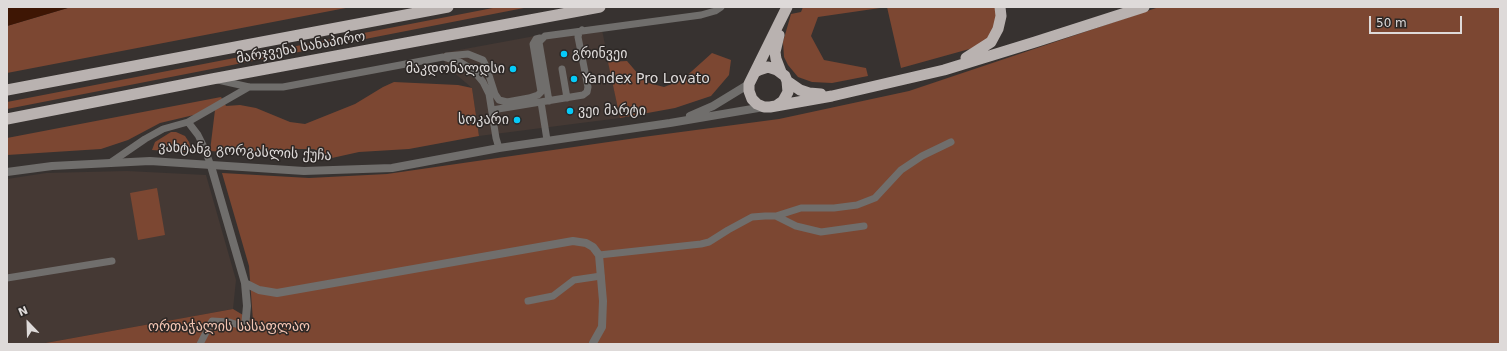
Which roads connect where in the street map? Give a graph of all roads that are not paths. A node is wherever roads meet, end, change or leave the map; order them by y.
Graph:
1 (448, 7) edge
2 (600, 7) edge
3 (721, 7) edge
4 (1000, 7) edge
5 (1144, 7) edge
6 (785, 11) edge
7 (582, 30) junction
8 (545, 36) junction
9 (443, 57) junction
10 (562, 69) dead end
11 (944, 70) junction
12 (755, 72) junction
13 (784, 76) junction
14 (212, 79) junction
15 (748, 84) junction
16 (249, 87) junction
17 (7, 90) edge
18 (832, 96) junction
19 (567, 98) junction
20 (549, 101) junction
21 (541, 102) junction
22 (776, 106) junction
23 (764, 107) junction
24 (492, 110) junction
25 (7, 119) edge
26 (188, 122) junction
27 (670, 123) junction
28 (547, 140) junction
29 (951, 142) dead end
30 (499, 148) junction
31 (110, 163) junction
32 (211, 166) junction
33 (7, 172) edge
34 (776, 216) junction
35 (864, 226) dead end
36 (599, 255) junction
37 (112, 261) dead end
38 (601, 276) junction
39 (7, 278) edge
40 (245, 283) junction
41 (528, 301) dead end
42 (245, 327) joint
43 (593, 343) dead end
44 (200, 344) edge

1 - 17 highway, მარჯვენა სანაპირო
2 - 14 highway, მარჯვენა სანაპირო
3 - 7 lane
4 - 11 highway
5 - 11 highway
6 - 12 highway
6 - 13 highway
7 - 8 lane
7 - 19 lane
8 - 9 lane
8 - 20 lane
9 - 16 lane
9 - 24 lane
10 - 19 lane
11 - 18 highway
12 - 13 highway
12 - 15 highway
13 - 18 highway
13 - 22 highway
14 - 16 lane
14 - 25 highway, მარჯვენა სანაპირო
15 - 23 highway
15 - 27 street
16 - 26 lane
18 - 22 highway
19 - 20 lane
20 - 21 lane
21 - 24 lane
21 - 28 lane
22 - 23 highway
23 - 27 street
24 - 30 lane
26 - 31 lane
26 - 32 lane
27 - 28 street, ვახტანგ გორგასლის ქუჩა
28 - 30 street, ვახტანგ გორგასლის ქუჩა
29 - 34 lane
30 - 32 street, ვახტანგ გორგასლის ქუჩა
31 - 32 street, ვახტანგ გორგასლის ქუჩა
31 - 33 street, ვახტანგ გორგასლის ქუჩა
32 - 40 street
34 - 35 lane
34 - 36 lane
36 - 38 street
36 - 40 street
37 - 39 lane
38 - 41 lane
38 - 43 street
40 - 42 street
42 - 44 lane

